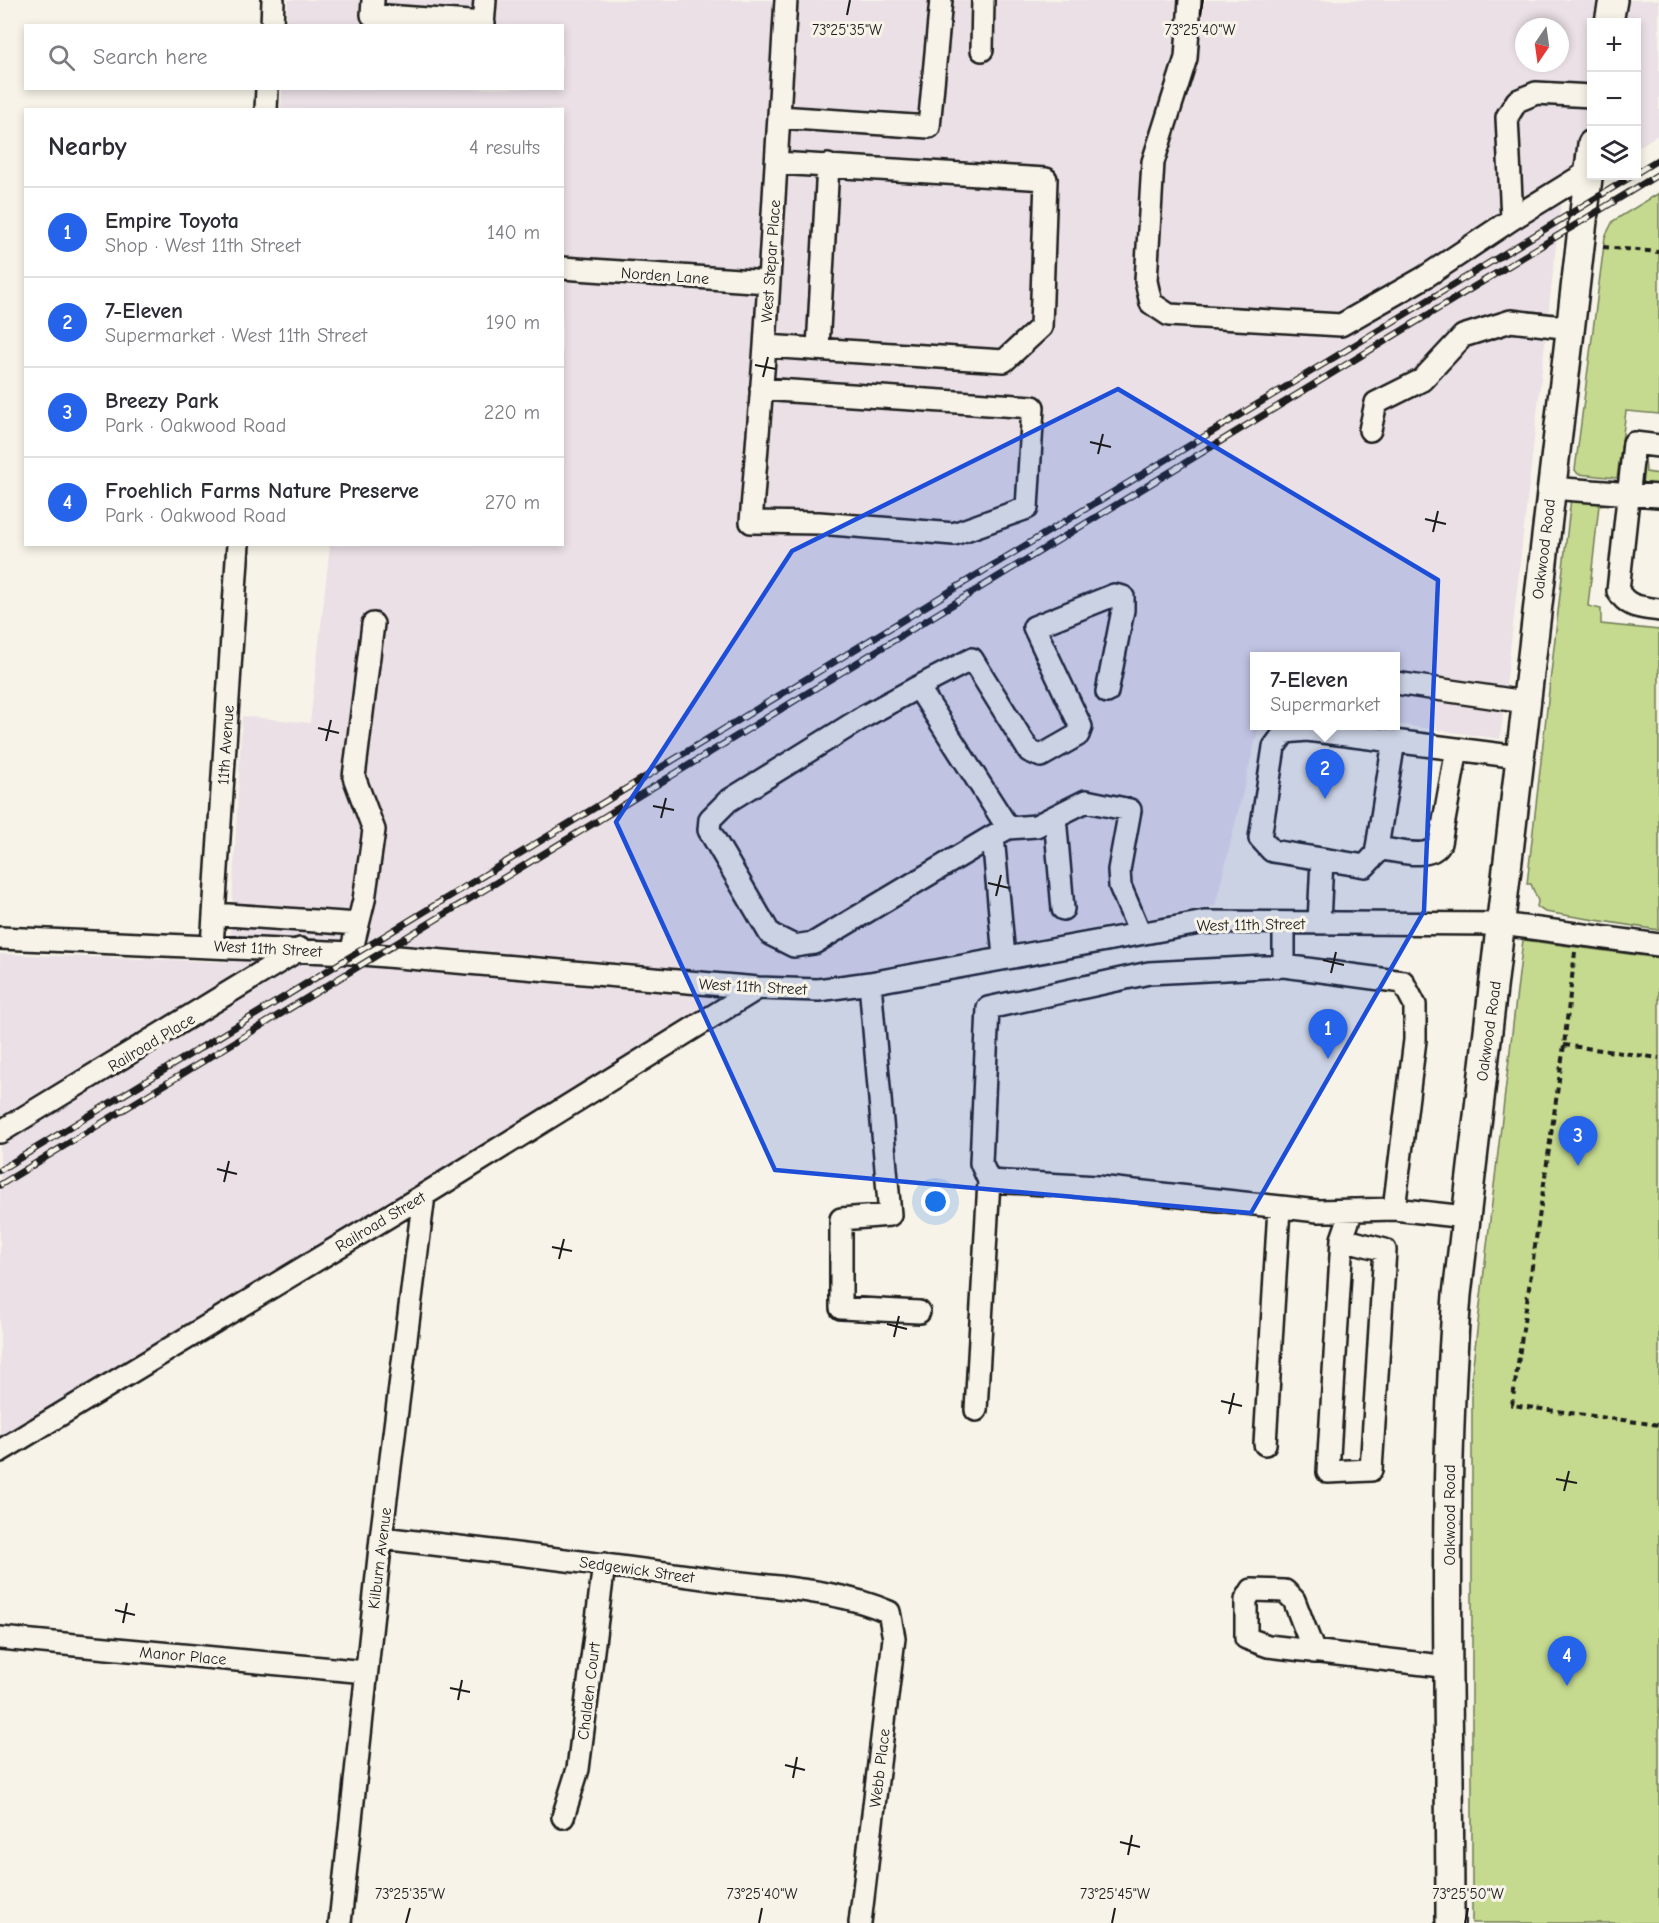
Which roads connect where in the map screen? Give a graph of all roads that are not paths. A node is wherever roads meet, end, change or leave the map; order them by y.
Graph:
1 (273, 0) edge
2 (373, 0) edge
3 (485, 0) edge
4 (786, 0) edge
5 (940, 0) edge
6 (983, 0) edge
7 (1190, 0) edge
8 (1613, 0) edge
9 (1610, 18) edge
10 (272, 24) edge
11 (484, 24) edge
12 (981, 50) dead end
13 (267, 90) edge
14 (1587, 96) edge
15 (266, 108) edge
16 (780, 117) junction
17 (777, 163) junction
18 (828, 165) junction
19 (1587, 173) edge
20 (1587, 180) edge
21 (1512, 219) junction
22 (564, 268) edge
23 (768, 282) junction
24 (1571, 328) junction
25 (765, 346) junction
26 (818, 348) junction
27 (760, 389) junction
28 (1370, 430) dead end
29 (1659, 446) edge
30 (1550, 488) junction
31 (1629, 493) junction
32 (1659, 496) edge
33 (238, 546) edge
34 (1659, 610) edge
35 (373, 624) dead end
36 (1400, 684) edge
37 (918, 687) junction
38 (1107, 692) dead end
39 (1525, 702) junction
40 (1394, 741) junction
41 (1457, 749) junction
42 (1519, 757) junction
43 (1055, 817) junction
44 (1001, 832) junction
45 (1377, 848) junction
46 (1322, 859) junction
47 (1063, 909) dead end
48 (214, 914) junction
49 (257, 919) junction
50 (1284, 922) junction
51 (1319, 923) junction
52 (358, 924) junction
53 (1501, 924) junction
54 (1140, 933) junction
55 (0, 938) edge
56 (1659, 945) edge
57 (212, 946) junction
58 (254, 948) junction
59 (300, 949) junction
60 (351, 953) junction
61 (1004, 957) junction
62 (1284, 966) junction
63 (870, 983) junction
64 (758, 988) junction
65 (0, 1132) edge
66 (989, 1181) junction
67 (424, 1195) junction
68 (1279, 1208) junction
69 (1394, 1209) junction
70 (1352, 1210) junction
71 (1465, 1218) junction
72 (1342, 1239) junction
73 (919, 1312) dead end
74 (976, 1410) dead end
75 (1265, 1444) dead end
76 (0, 1451) edge
77 (381, 1538) junction
78 (604, 1564) junction
79 (889, 1612) joint
80 (0, 1638) edge
81 (1314, 1652) dead end
82 (1450, 1667) junction
83 (366, 1672) junction
84 (563, 1817) dead end
85 (340, 1923) edge
86 (860, 1923) edge
87 (1450, 1923) edge

1 - 10 street
2 - 11 street
3 - 11 street
4 - 16 street, West Stepar Place
5 - 16 street
6 - 12 street
7 - 21 street
8 - 9 main road
13 - 15 street
14 - 21 street
16 - 17 street, West Stepar Place
17 - 18 street
17 - 23 street, West Stepar Place
18 - 26 street
18 - 26 street
19 - 21 street
20 - 24 main road, Oakwood Road
22 - 23 street, Norden Lane
23 - 25 street, West Stepar Place
24 - 28 street
24 - 30 main road, Oakwood Road
25 - 26 street
25 - 27 street, West Stepar Place
27 - 27 street, West Stepar Place
29 - 31 street
30 - 31 street
30 - 39 main road, Oakwood Road
31 - 32 street
31 - 34 street
33 - 48 street, 11th Avenue
35 - 52 street
36 - 39 street
37 - 38 street
37 - 44 street
37 - 44 street
39 - 42 main road, Oakwood Road
40 - 41 street
40 - 45 street
40 - 46 street
41 - 42 street
41 - 45 street
42 - 53 main road, Oakwood Road
43 - 44 street
43 - 47 street
43 - 54 street
44 - 61 street
45 - 46 street
46 - 51 street
48 - 49 street
48 - 57 street, 11th Avenue
49 - 52 street
49 - 58 street
50 - 51 street, West 11th Street
50 - 54 street, West 11th Street
50 - 62 street
51 - 53 street, West 11th Street
52 - 60 street
53 - 56 street, West 11th Street
53 - 71 main road, Oakwood Road
54 - 61 street, West 11th Street
55 - 57 street, West 11th Street
57 - 58 street, West 11th Street
58 - 59 street, West 11th Street
59 - 60 street, West 11th Street
59 - 65 street, Railroad Place
60 - 64 street, West 11th Street
61 - 63 street, West 11th Street
62 - 66 street
62 - 69 street
63 - 64 street, West 11th Street
63 - 73 street
64 - 67 street, Railroad Street
66 - 68 street
66 - 74 street
67 - 76 street, Railroad Street
67 - 77 street, Kilburn Avenue
68 - 70 street
68 - 75 street
69 - 70 street
69 - 71 street
70 - 72 street
71 - 82 main road, Oakwood Road
72 - 72 street
77 - 78 street, Sedgewick Street
77 - 83 street, Kilburn Avenue
78 - 79 street, Sedgewick Street
78 - 84 street, Chalden Court
79 - 86 street, Webb Place
80 - 83 street, Manor Place
81 - 82 street
82 - 87 main road, Oakwood Road
83 - 85 street, Kilburn Avenue

